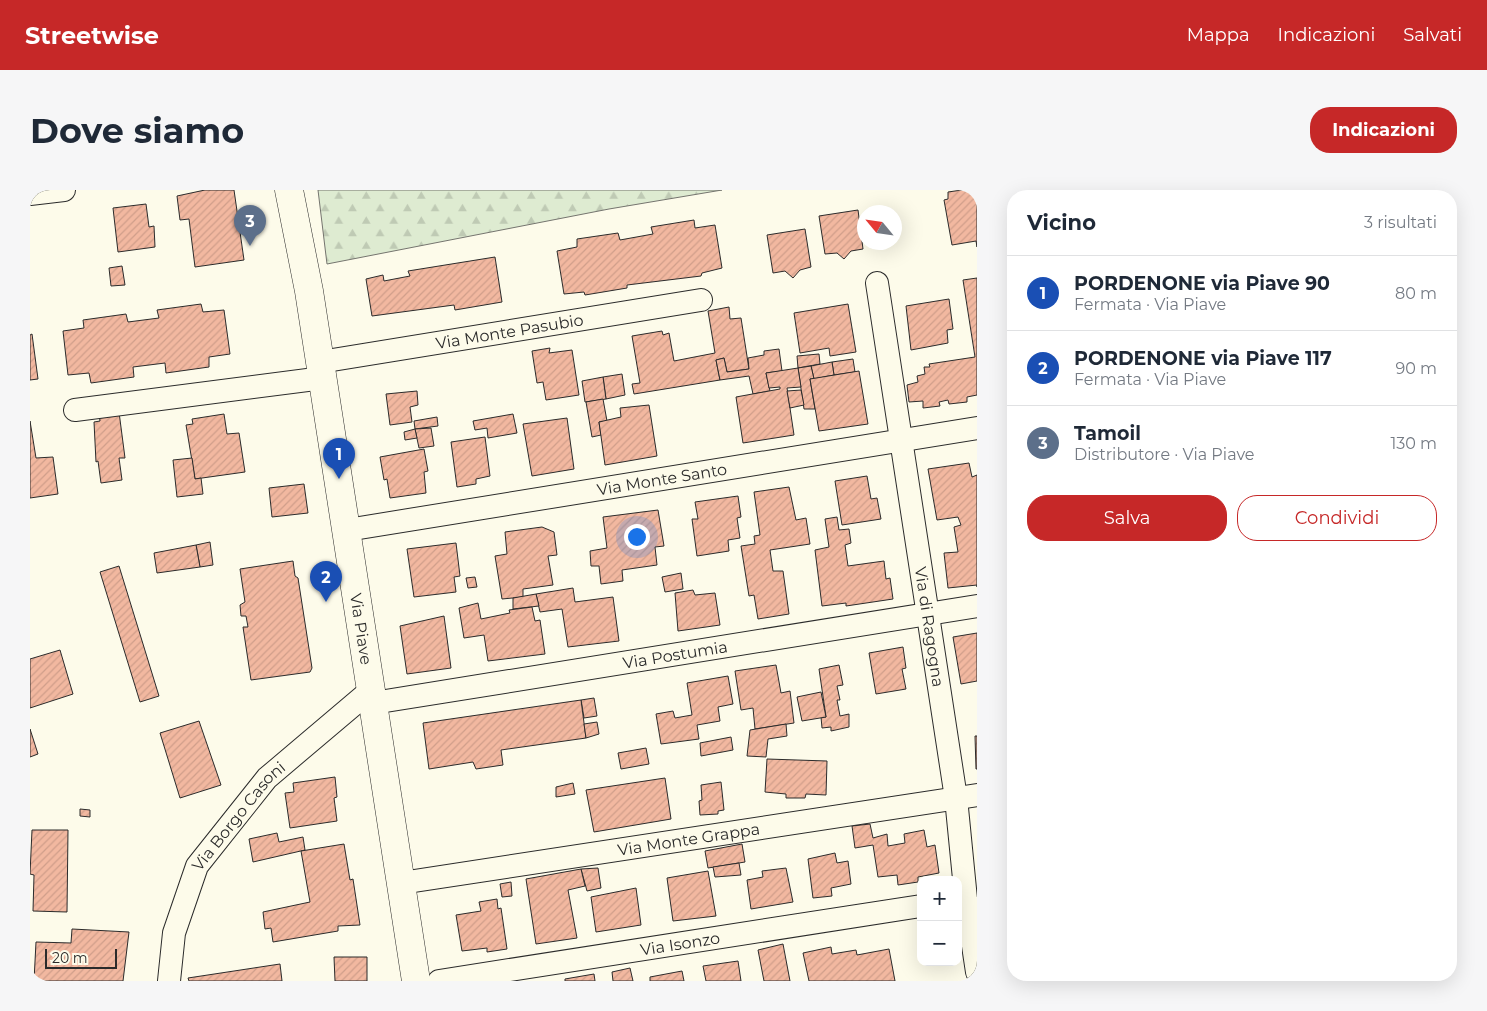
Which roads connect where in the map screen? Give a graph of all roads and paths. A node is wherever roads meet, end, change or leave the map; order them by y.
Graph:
1 (64, 190) edge
2 (289, 190) edge
3 (30, 194) edge
4 (877, 283) dead end
5 (701, 300) dead end
6 (322, 370) junction
7 (75, 410) dead end
8 (977, 428) edge
9 (902, 441) junction
10 (347, 530) junction
11 (977, 606) edge
12 (928, 613) junction
13 (372, 697) junction
14 (966, 797) edge
15 (401, 883) junction
16 (967, 899) edge
17 (917, 907) edge
18 (977, 972) edge
19 (170, 981) edge
20 (416, 981) edge
21 (439, 981) edge

1 - 3 street
2 - 6 street, Via Piave
4 - 9 street, Via di Ragogna
5 - 6 street, Via Monte Pasubio
6 - 7 street, Via Monte Pasubio
6 - 10 street, Via Piave
8 - 9 street, Via Monte Santo
9 - 10 street, Via Monte Santo
9 - 12 street, Via di Ragogna
10 - 13 street, Via Piave
11 - 12 street, Via Postumia
12 - 13 street, Via Postumia
12 - 14 street, Via di Ragogna
13 - 15 street, Via Piave
13 - 19 street, Via Borgo Casoni
14 - 15 street, Via Monte Grappa
14 - 16 street, Via di Ragogna
15 - 20 street, Via Piave
16 - 18 street, Via di Ragogna
17 - 21 street, Via Isonzo

